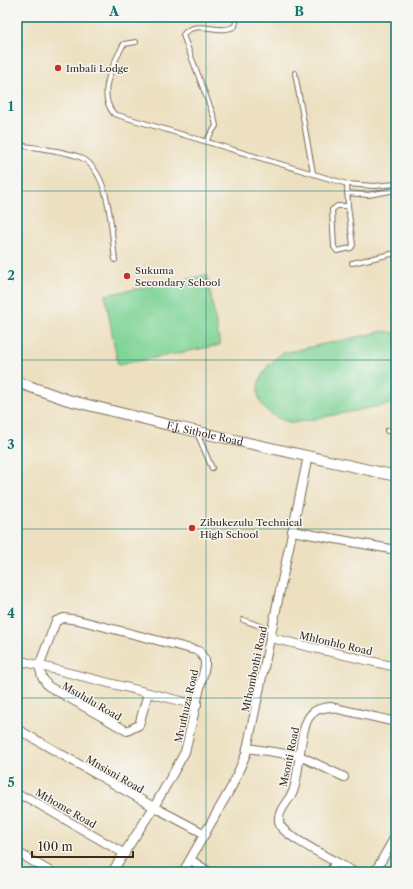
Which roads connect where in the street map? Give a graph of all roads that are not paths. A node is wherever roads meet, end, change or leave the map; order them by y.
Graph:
1 (237, 17) edge
2 (136, 42) dead end
3 (294, 73) dead end
4 (206, 141) junction
5 (17, 145) edge
6 (313, 173) junction
7 (347, 184) junction
8 (396, 184) edge
9 (396, 190) edge
10 (347, 193) junction
11 (348, 206) junction
12 (396, 253) edge
13 (115, 260) dead end
14 (352, 263) dead end
15 (17, 382) edge
16 (396, 430) edge
17 (196, 431) junction
18 (387, 431) dead end
19 (396, 448) edge
20 (395, 454) edge
21 (308, 456) junction
22 (212, 468) dead end
23 (396, 476) edge
24 (292, 531) junction
25 (396, 550) edge
26 (243, 620) dead end
27 (271, 634) junction
28 (17, 660) edge
29 (39, 666) junction
30 (396, 667) edge
31 (148, 693) junction
32 (197, 705) junction
33 (396, 722) edge
34 (17, 729) edge
35 (247, 748) junction
36 (300, 756) junction
37 (344, 777) dead end
38 (17, 795) edge
39 (154, 807) junction
40 (205, 834) junction
41 (396, 835) edge
42 (17, 852) edge
43 (125, 854) junction
44 (191, 860) junction
45 (336, 862) junction
46 (51, 872) edge
47 (112, 872) edge
48 (183, 872) edge
49 (209, 872) edge
50 (330, 872) edge
51 (354, 872) edge
52 (375, 872) edge

1 - 4 lane
2 - 4 lane
3 - 6 lane
4 - 6 lane
5 - 13 lane
6 - 7 lane
7 - 8 lane
7 - 10 lane
9 - 10 lane
10 - 11 lane
11 - 11 lane
12 - 14 lane
15 - 17 street, F.J. Sithole Road
16 - 18 lane
17 - 21 street, F.J. Sithole Road
17 - 22 lane
19 - 20 lane
21 - 23 street, F.J. Sithole Road
21 - 24 street, Mthombothi Road
24 - 25 street
24 - 27 street, Mthombothi Road
26 - 27 lane
27 - 30 street, Mhlonhlo Road
27 - 35 street, Mthombothi Road
28 - 29 street, Msululu Road
29 - 31 street, Msululu Road
29 - 31 street, Msululu Road
29 - 32 street, Mvuthuza Road
31 - 32 street, Msululu Road
32 - 39 street, Mvuthuza Road
33 - 36 street, Msonti Road
34 - 39 street, Mnsisni Road
35 - 36 street
35 - 40 street, Mthombothi Road
36 - 37 street
36 - 45 street, Msonti Road
38 - 43 street, Mthome Road
39 - 40 street, Mnsisni Road
39 - 43 street, Mvuthuza Road
40 - 44 street, Mthombothi Road
41 - 52 street
42 - 46 street
43 - 47 street, Mvuthuza Road
44 - 48 street, Mthombothi Road
44 - 49 street
45 - 50 street
45 - 51 street, Msonti Road

